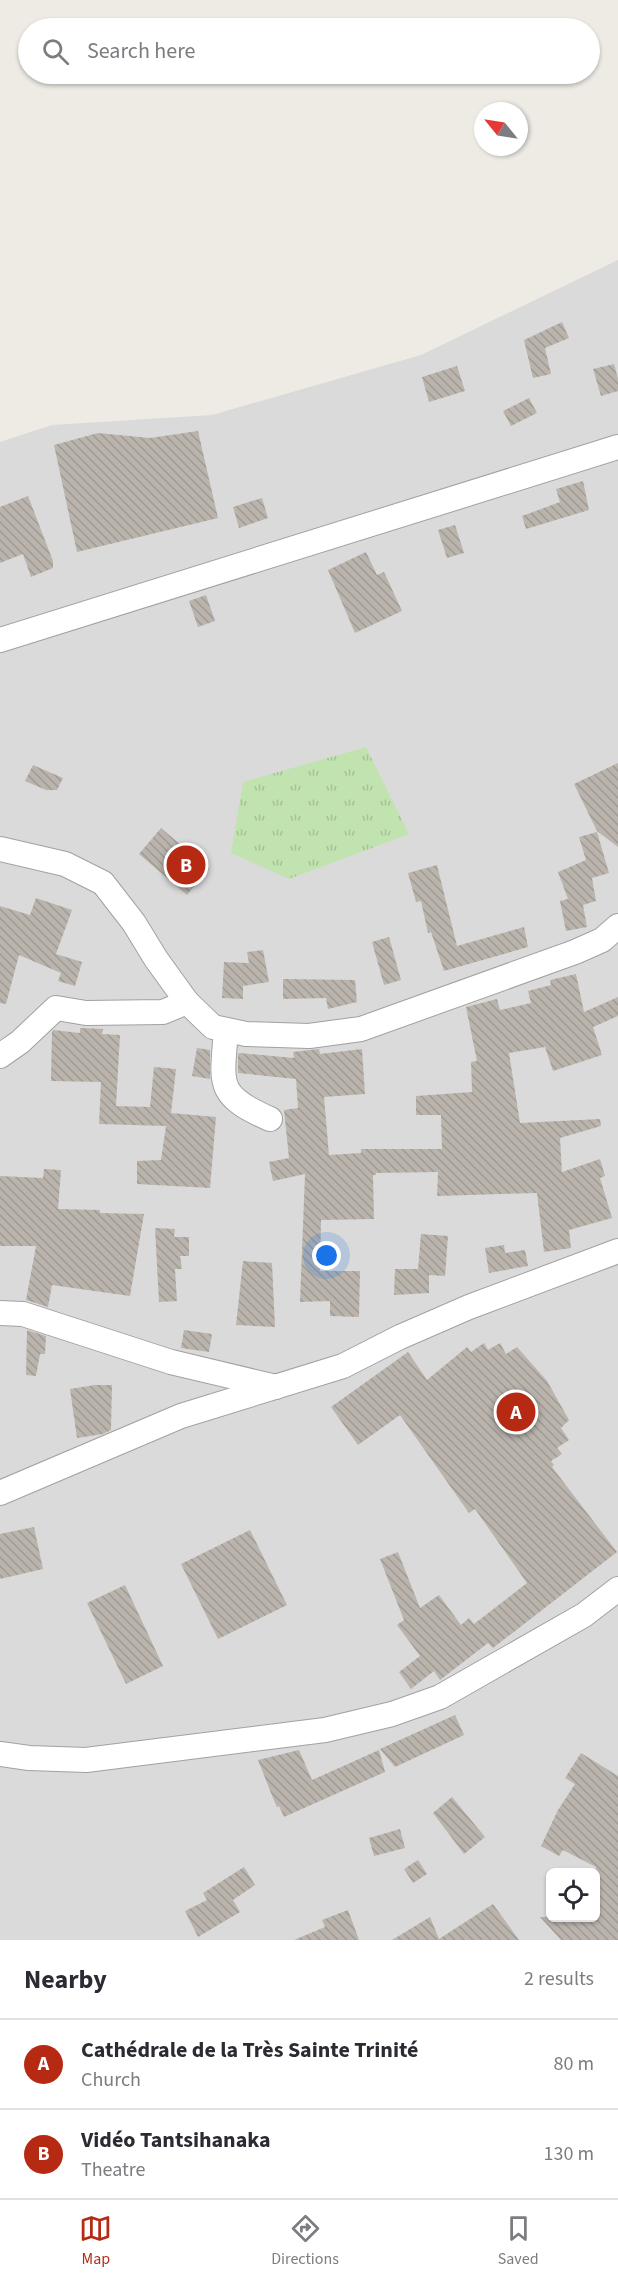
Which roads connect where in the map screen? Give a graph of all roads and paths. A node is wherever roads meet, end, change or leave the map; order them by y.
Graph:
1 (618, 447) edge
2 (0, 640) edge
3 (0, 849) edge
4 (618, 926) edge
5 (187, 1002) junction
6 (226, 1030) junction
7 (0, 1056) edge
8 (270, 1119) dead end
9 (618, 1251) edge
10 (0, 1313) edge
11 (276, 1387) junction
12 (0, 1493) edge
13 (618, 1588) edge
14 (0, 1754) edge

1 - 2 street
3 - 5 street
4 - 6 street
5 - 6 street
5 - 7 street
6 - 8 street
9 - 11 street
10 - 11 street
11 - 12 street
13 - 14 street

